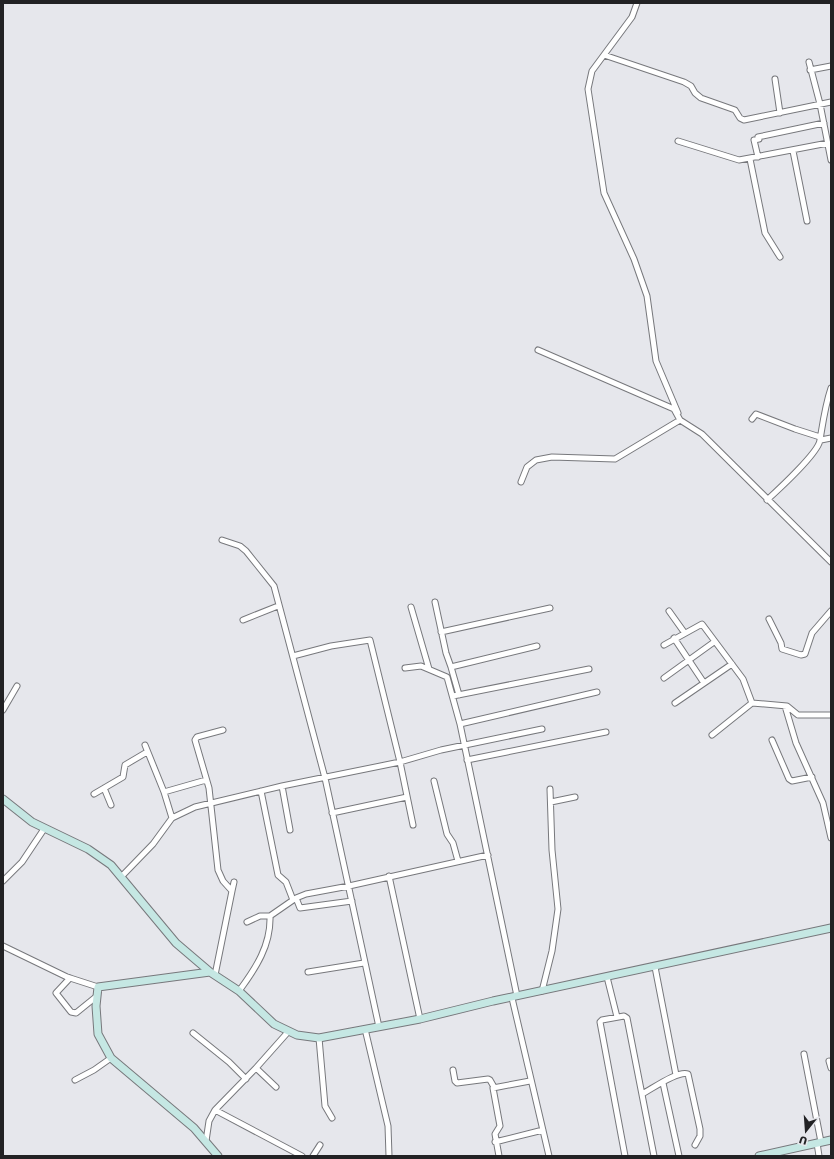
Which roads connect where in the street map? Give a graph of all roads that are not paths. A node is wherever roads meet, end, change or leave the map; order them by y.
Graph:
1 (637, 3) edge
2 (604, 55) junction
3 (809, 62) dead end
4 (831, 66) edge
5 (810, 70) junction
6 (774, 79) dead end
7 (831, 102) edge
8 (820, 104) junction
9 (780, 113) junction
10 (824, 123) junction
11 (678, 141) dead end
12 (828, 143) junction
13 (793, 151) junction
14 (830, 154) edge
15 (758, 157) junction
16 (750, 159) junction
17 (831, 160) edge
18 (807, 221) dead end
19 (780, 257) dead end
20 (538, 350) dead end
21 (831, 388) edge
22 (678, 414) junction
23 (752, 419) dead end
24 (680, 420) junction
25 (820, 438) junction
26 (831, 438) edge
27 (520, 482) dead end
28 (767, 500) junction
29 (222, 540) dead end
30 (831, 562) edge
31 (435, 602) dead end
32 (278, 606) junction
33 (411, 607) dead end
34 (550, 608) dead end
35 (669, 611) dead end
36 (831, 611) edge
37 (769, 619) dead end
38 (243, 620) dead end
39 (441, 632) junction
40 (684, 632) junction
41 (674, 638) junction
42 (714, 642) junction
43 (664, 644) dead end
44 (537, 646) dead end
45 (293, 656) junction
46 (689, 660) junction
47 (732, 664) junction
48 (451, 667) junction
49 (405, 668) dead end
50 (429, 670) junction
51 (588, 670) dead end
52 (664, 678) dead end
53 (704, 683) junction
54 (17, 686) dead end
55 (596, 692) dead end
56 (456, 695) junction
57 (675, 703) dead end
58 (752, 703) junction
59 (785, 706) junction
60 (3, 710) edge
61 (831, 715) edge
62 (460, 724) junction
63 (542, 729) dead end
64 (223, 730) dead end
65 (606, 732) dead end
66 (712, 735) dead end
67 (772, 740) dead end
68 (145, 745) dead end
69 (463, 746) junction
70 (147, 752) junction
71 (467, 760) junction
72 (400, 762) junction
73 (812, 777) junction
74 (325, 778) junction
75 (206, 780) junction
76 (434, 781) dead end
77 (282, 786) junction
78 (104, 788) junction
79 (550, 789) dead end
80 (260, 791) junction
81 (164, 792) junction
82 (94, 794) dead end
83 (407, 797) junction
84 (575, 797) dead end
85 (3, 799) edge
86 (211, 802) junction
87 (550, 802) junction
88 (111, 805) dead end
89 (333, 813) junction
90 (172, 818) junction
91 (413, 825) dead end
92 (44, 829) junction
93 (290, 830) dead end
94 (831, 838) edge
95 (488, 855) junction
96 (458, 861) junction
97 (122, 876) junction
98 (389, 876) junction
99 (3, 881) edge
100 (234, 882) dead end
101 (349, 886) junction
102 (232, 891) junction
103 (294, 899) junction
104 (352, 901) junction
105 (270, 916) junction
106 (247, 922) dead end
107 (831, 928) edge
108 (3, 946) edge
109 (364, 963) junction
110 (655, 967) junction
111 (308, 972) dead end
112 (212, 974) junction
113 (607, 977) junction
114 (70, 978) junction
115 (98, 987) junction
116 (239, 990) junction
117 (542, 991) junction
118 (97, 996) junction
119 (514, 997) junction
120 (617, 1017) junction
121 (420, 1019) junction
122 (379, 1026) junction
123 (365, 1029) junction
124 (288, 1032) junction
125 (193, 1033) dead end
126 (319, 1038) junction
127 (804, 1054) dead end
128 (111, 1058) junction
129 (829, 1061) dead end
130 (256, 1068) junction
131 (831, 1068) edge
132 (454, 1070) dead end
133 (676, 1076) junction
134 (246, 1079) junction
135 (75, 1080) dead end
136 (530, 1081) junction
137 (663, 1083) junction
138 (276, 1087) dead end
139 (494, 1087) junction
140 (642, 1094) junction
141 (215, 1110) junction
142 (332, 1118) dead end
143 (543, 1130) junction
144 (831, 1140) edge
145 (206, 1141) junction
146 (495, 1142) junction
147 (819, 1143) junction
148 (320, 1145) dead end
149 (695, 1145) dead end
150 (218, 1156) edge
151 (302, 1156) edge
152 (314, 1156) edge
153 (389, 1156) edge
154 (499, 1156) edge
155 (549, 1156) edge
156 (625, 1156) edge
157 (654, 1156) edge
158 (678, 1156) edge
159 (759, 1156) edge
160 (819, 1156) edge

1 - 2 street
2 - 9 street
2 - 22 street
3 - 5 street
4 - 5 street
5 - 8 street
6 - 9 street
7 - 8 street
8 - 9 street
8 - 10 street
10 - 12 street
10 - 15 street
11 - 16 street
12 - 13 street
12 - 14 street
13 - 15 street
13 - 18 street
14 - 17 street
15 - 16 street
16 - 19 street
20 - 22 street
21 - 25 street
22 - 24 street
23 - 25 street
24 - 27 street
24 - 28 street
25 - 26 street
25 - 28 street
28 - 30 street
29 - 32 street
31 - 39 street
32 - 38 street
32 - 45 street
33 - 50 street
34 - 39 street
35 - 40 street
36 - 37 street
39 - 48 street
40 - 41 street
40 - 42 street
41 - 43 street
41 - 46 street
42 - 46 street
42 - 47 street
44 - 48 street
45 - 72 street
45 - 74 street
46 - 52 street
46 - 53 street
47 - 53 street
47 - 58 street
48 - 56 street
49 - 50 street
50 - 56 street
51 - 56 street
53 - 57 street
54 - 60 street
55 - 62 street
56 - 62 street
58 - 59 street
58 - 66 street
59 - 61 street
59 - 73 street
62 - 69 street
63 - 69 street
64 - 75 street
65 - 71 street
67 - 73 street
68 - 70 street
69 - 71 street
69 - 72 street
70 - 78 street
70 - 81 street
71 - 95 street
72 - 74 street
72 - 83 street
73 - 94 street
74 - 77 street
74 - 89 street
75 - 81 street
75 - 86 street
76 - 96 street
77 - 80 street
77 - 93 street
78 - 82 street
78 - 88 street
79 - 87 street
80 - 86 street
80 - 103 street
81 - 90 street
83 - 89 street
83 - 91 street
84 - 87 street
85 - 92 main road
86 - 90 street
86 - 102 street
87 - 117 street
89 - 101 street
90 - 97 street
92 - 97 main road
92 - 99 street
95 - 96 street
95 - 119 street
96 - 98 street
97 - 112 main road
98 - 101 street
98 - 121 street
100 - 102 street
101 - 103 street
101 - 104 street
102 - 112 street
103 - 104 street
103 - 105 street
104 - 109 street
105 - 106 street
105 - 116 street
107 - 110 main road
108 - 114 street
109 - 111 street
109 - 122 street
110 - 113 main road
110 - 133 street
112 - 115 main road
112 - 116 main road
113 - 117 main road
113 - 120 street
114 - 115 street
114 - 118 street
115 - 118 main road
116 - 124 main road
117 - 119 main road
118 - 128 main road
119 - 121 main road
119 - 136 street
120 - 140 street
120 - 156 street
121 - 122 main road
122 - 123 main road
123 - 126 main road
123 - 153 street
124 - 126 main road
124 - 130 street
125 - 134 street
126 - 142 street
127 - 147 street
128 - 135 street
128 - 145 main road
129 - 131 street
130 - 134 street
130 - 138 street
132 - 139 street
133 - 137 street
133 - 149 street
134 - 141 street
136 - 139 street
136 - 143 street
137 - 140 street
137 - 158 street
139 - 146 street
140 - 157 street
141 - 145 street
141 - 151 street
143 - 146 street
143 - 155 street
144 - 147 main road
145 - 150 main road
146 - 154 street
147 - 159 main road
147 - 160 street
148 - 152 street

